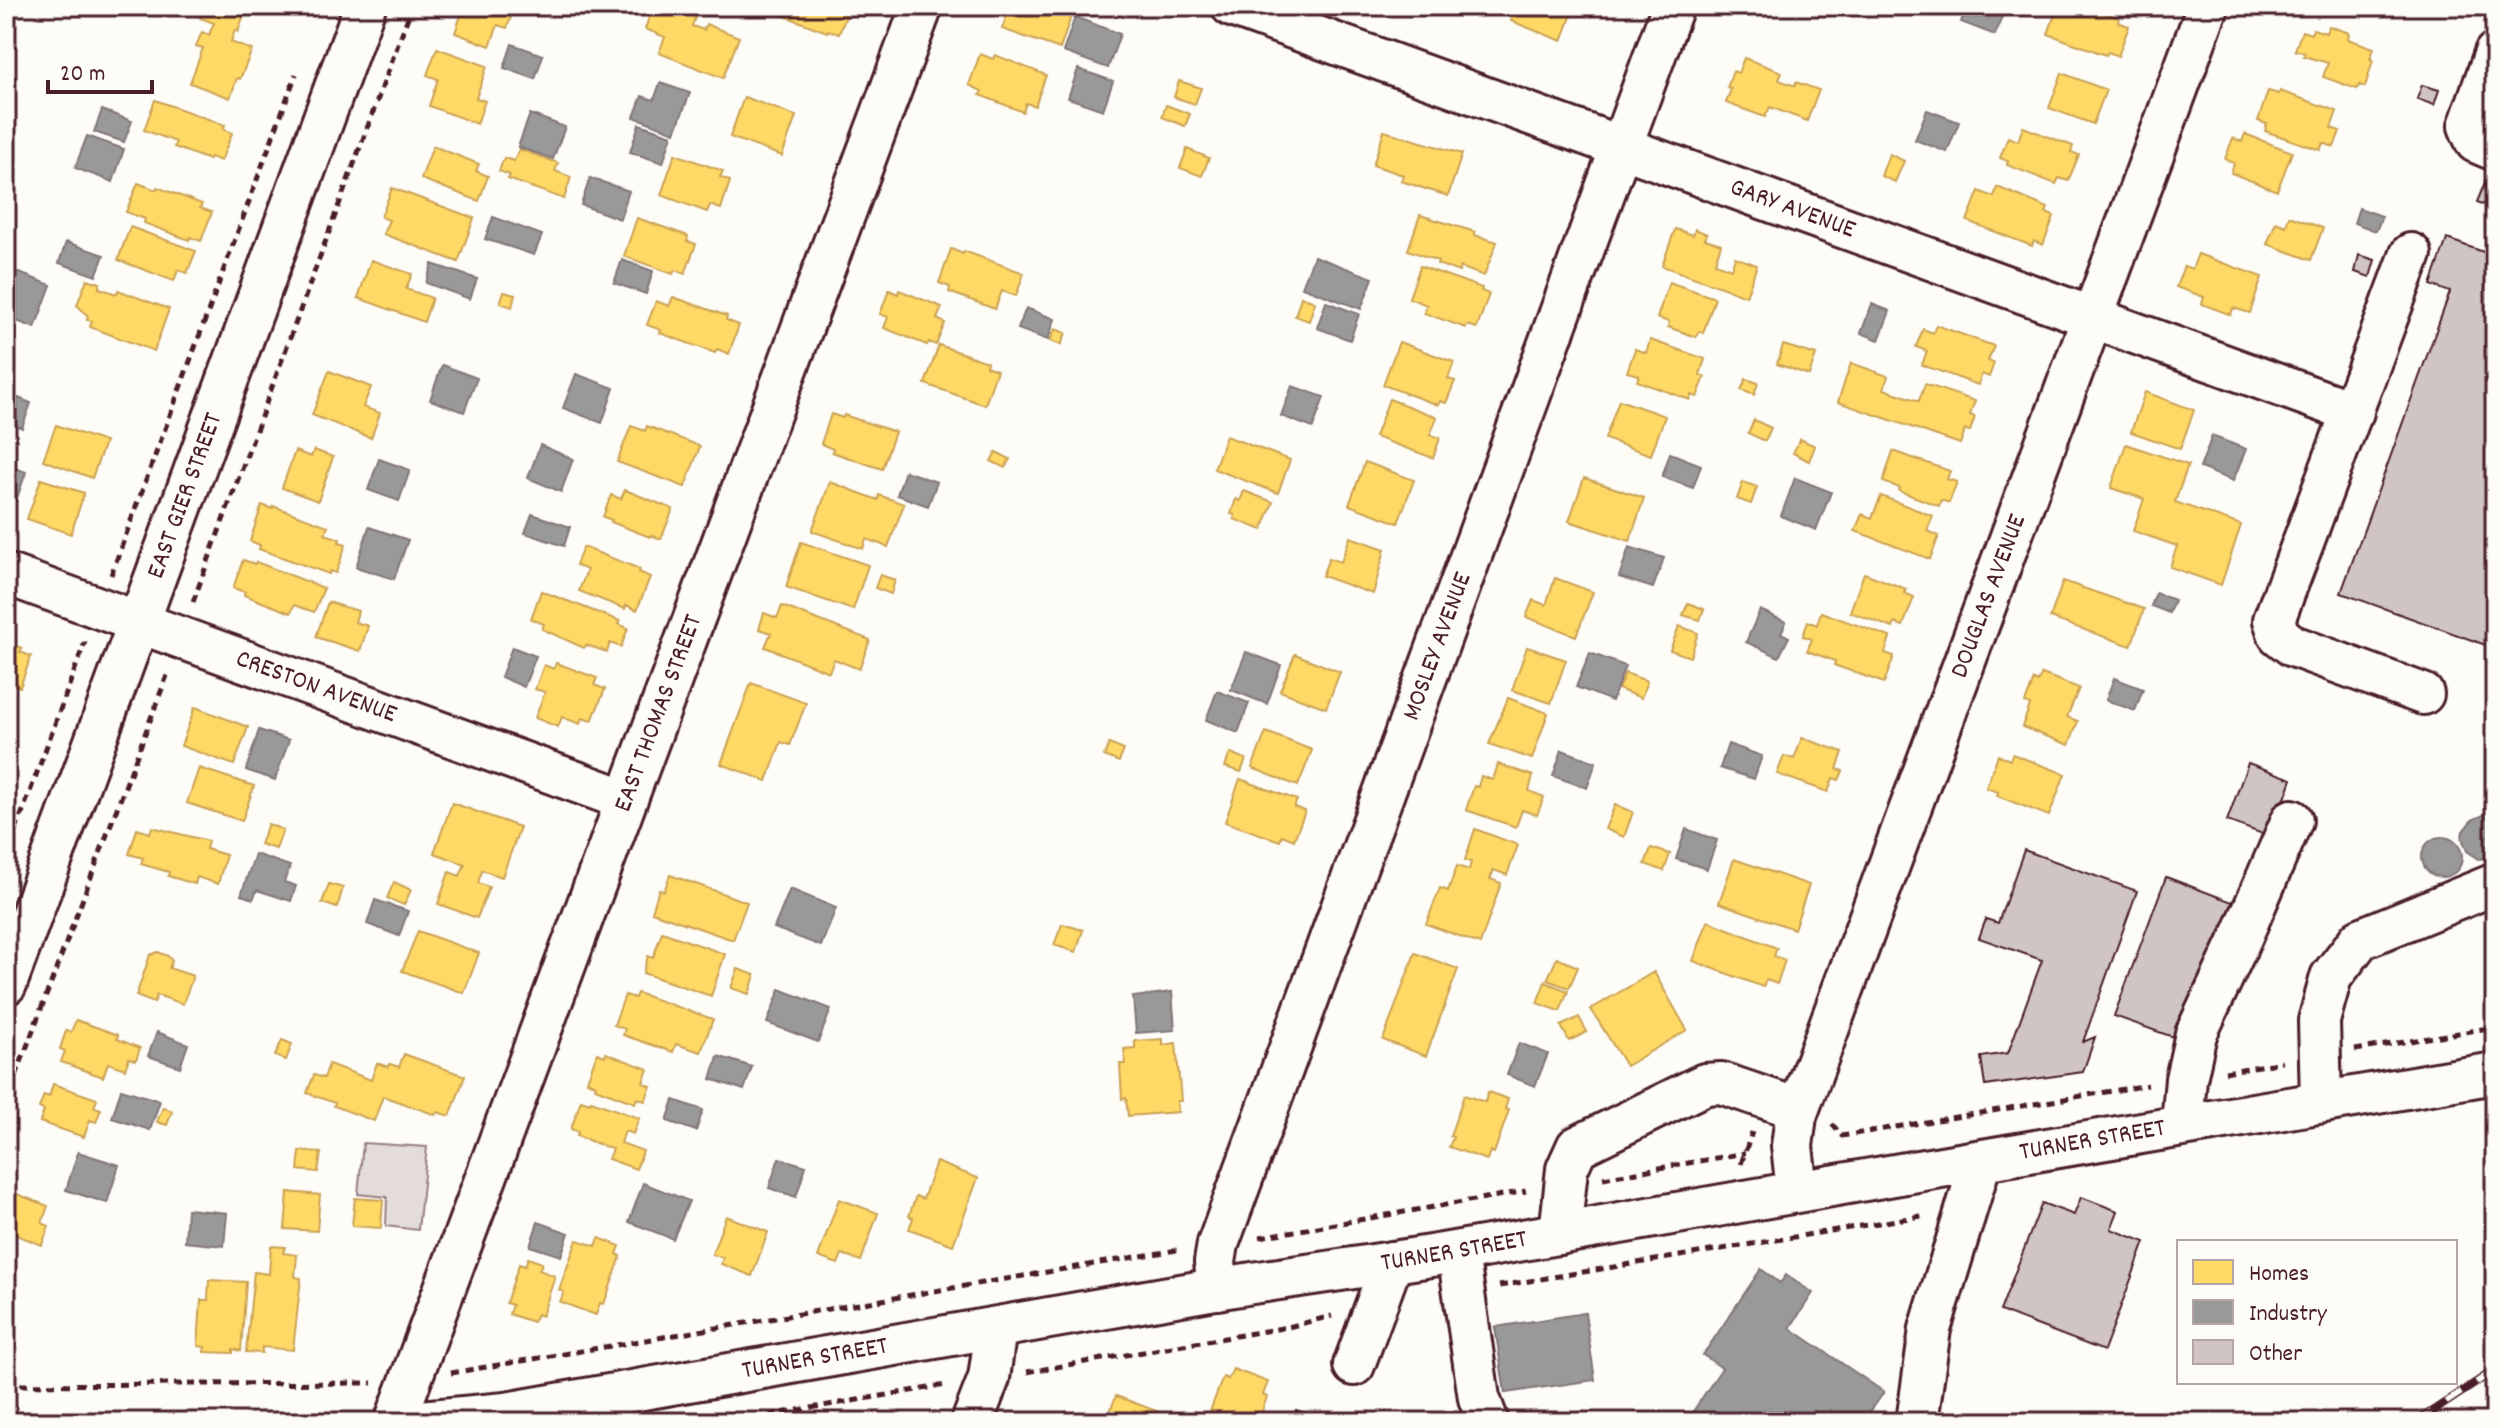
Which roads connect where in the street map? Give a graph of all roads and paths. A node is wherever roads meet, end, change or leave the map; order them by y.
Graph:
1 (365, 6) edge
2 (412, 6) edge
3 (922, 6) edge
4 (1232, 6) edge
5 (1673, 6) edge
6 (2208, 6) edge
7 (2495, 53) edge
8 (300, 65) dead end
9 (1621, 147) junction
10 (2495, 150) edge
11 (2411, 254) dead end
12 (2091, 318) junction
13 (2353, 412) junction
14 (6, 574) edge
15 (110, 578) dead end
16 (191, 606) dead end
17 (138, 622) junction
18 (72, 637) dead end
19 (183, 677) dead end
20 (2423, 694) dead end
21 (626, 800) junction
22 (2292, 820) dead end
23 (6, 857) edge
24 (2495, 884) edge
25 (6, 984) edge
26 (2495, 1027) edge
27 (2319, 1056) junction
28 (2495, 1073) edge
29 (2186, 1079) junction
30 (2321, 1101) junction
31 (6, 1102) edge
32 (1814, 1114) junction
33 (2182, 1124) junction
34 (1745, 1153) dead end
35 (1981, 1161) junction
36 (1565, 1184) junction
37 (1797, 1191) junction
38 (1968, 1206) junction
39 (1260, 1223) dead end
40 (1560, 1234) junction
41 (1177, 1250) dead end
42 (1458, 1252) junction
43 (1392, 1262) junction
44 (1218, 1289) junction
45 (1464, 1292) junction
46 (1376, 1306) junction
47 (996, 1328) junction
48 (1354, 1365) dead end
49 (451, 1373) dead end
50 (1016, 1373) dead end
51 (377, 1383) dead end
52 (6, 1385) edge
53 (959, 1409) edge
54 (395, 1422) edge
55 (410, 1422) edge
56 (728, 1422) edge
57 (1488, 1422) edge
58 (1917, 1422) edge

1 - 17 street, EAST GIER STREET
2 - 16 path
3 - 21 street, EAST THOMAS STREET
4 - 9 street, GARY AVENUE
5 - 9 street, MOSLEY AVENUE
6 - 12 street, DOUGLAS AVENUE
7 - 10 street
8 - 15 path
9 - 12 street, GARY AVENUE
9 - 44 street, MOSLEY AVENUE
11 - 13 street
12 - 13 street, GARY AVENUE
12 - 32 street, DOUGLAS AVENUE
13 - 20 street
14 - 17 street, CRESTON AVENUE
17 - 21 street, CRESTON AVENUE
17 - 25 street, EAST GIER STREET
18 - 23 path
19 - 31 path
21 - 54 street, EAST THOMAS STREET
22 - 29 street
24 - 27 street
26 - 27 path
27 - 29 path
27 - 30 street
28 - 30 street, TURNER STREET
29 - 32 path
29 - 33 street
30 - 33 street, TURNER STREET
32 - 36 street
32 - 37 street, DOUGLAS AVENUE
33 - 35 street, TURNER STREET
34 - 36 path
35 - 37 street, TURNER STREET
35 - 38 street
36 - 39 path
36 - 40 street
37 - 40 street, TURNER STREET
38 - 45 path
38 - 58 street
40 - 42 street, TURNER STREET
41 - 49 path
42 - 43 street, TURNER STREET
42 - 45 street
43 - 44 street, TURNER STREET
43 - 46 street
44 - 47 street, TURNER STREET
45 - 57 street
46 - 48 street
46 - 50 path
47 - 53 street
47 - 55 street, TURNER STREET
51 - 52 path
53 - 56 path

